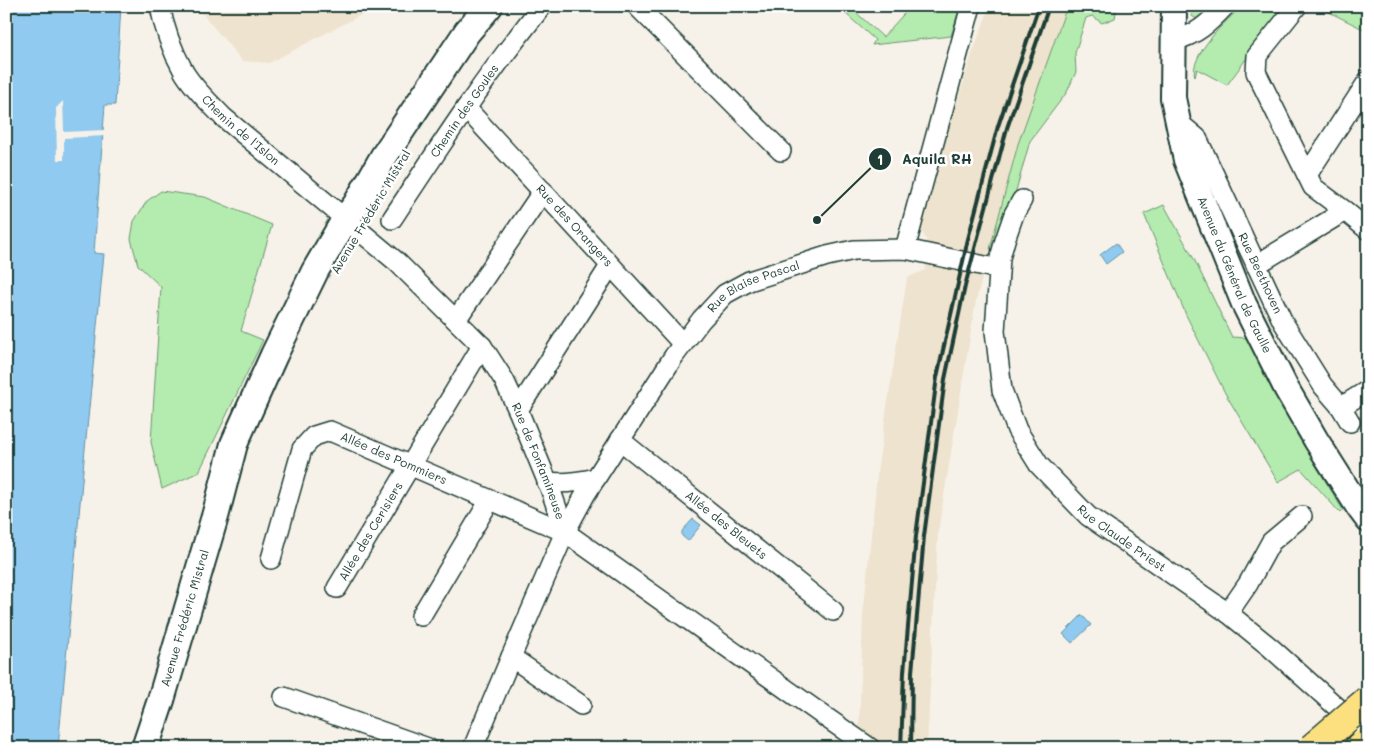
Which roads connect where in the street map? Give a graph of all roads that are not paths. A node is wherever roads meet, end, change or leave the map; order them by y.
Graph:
1 (160, 6) edge
2 (489, 6) edge
3 (509, 6) edge
4 (542, 6) edge
5 (637, 6) edge
6 (971, 6) edge
7 (1174, 6) edge
8 (1225, 6) edge
9 (1297, 6) edge
10 (1173, 41) junction
11 (1368, 81) edge
12 (466, 108) junction
13 (1178, 122) junction
14 (781, 151) dead end
15 (1307, 175) junction
16 (542, 191) junction
17 (1022, 200) dead end
18 (1345, 211) junction
19 (392, 218) dead end
20 (352, 223) junction
21 (1366, 225) edge
22 (905, 249) junction
23 (1256, 264) junction
24 (610, 266) junction
25 (999, 269) junction
26 (456, 320) junction
27 (683, 344) junction
28 (482, 346) junction
29 (1368, 390) edge
30 (518, 410) junction
31 (620, 440) junction
32 (411, 466) junction
33 (596, 478) junction
34 (549, 488) junction
35 (585, 495) junction
36 (490, 500) junction
37 (1302, 516) dead end
38 (1368, 520) edge
39 (565, 532) junction
40 (271, 558) dead end
41 (337, 588) dead end
42 (833, 611) dead end
43 (1228, 613) junction
44 (421, 616) dead end
45 (511, 657) junction
46 (284, 697) dead end
47 (1368, 700) edge
48 (581, 705) dead end
49 (1368, 735) edge
50 (154, 736) edge
51 (1368, 741) edge
52 (145, 748) edge
53 (428, 748) edge
54 (473, 748) edge
55 (870, 748) edge
56 (1312, 748) edge
57 (1359, 748) edge

1 - 20 street, Chemin de l'Islon
2 - 20 main road, Avenue Frédéric Mistral
3 - 20 main road, Avenue Frédéric Mistral
4 - 12 street, Chemin des Goules
5 - 14 street
6 - 22 street
7 - 10 street, Avenue du Général de Gaulle
8 - 10 street
9 - 15 street
10 - 13 street, Avenue du Général de Gaulle
11 - 15 street
12 - 16 street, Rue des Orangers
12 - 19 street, Chemin des Goules
13 - 23 street, Rue Beethoven
13 - 38 street, Avenue du Général de Gaulle
15 - 18 street
16 - 24 street, Rue des Orangers
16 - 26 street
17 - 25 street, Rue Claude Priest
18 - 21 street
18 - 23 street
20 - 26 street, Rue de Fonfamineuse
20 - 50 main road, Avenue Frédéric Mistral
22 - 25 street, Rue Blaise Pascal
22 - 27 street, Rue Blaise Pascal
23 - 29 street, Rue Beethoven
24 - 27 street, Rue des Orangers
24 - 30 street
25 - 43 street, Rue Claude Priest
26 - 28 street, Rue de Fonfamineuse
27 - 31 street, Rue Blaise Pascal
28 - 30 street, Rue de Fonfamineuse
28 - 32 street, Allée des Cerisiers
30 - 34 street, Rue de Fonfamineuse
31 - 33 street, Rue Blaise Pascal
31 - 42 street, Allée des Bleuets
32 - 36 street, Allée des Pommiers
32 - 40 street, Allée des Pommiers
32 - 41 street, Allée des Cerisiers
33 - 34 street
33 - 35 street, Rue Blaise Pascal
34 - 35 street
34 - 39 street, Rue de Fonfamineuse
35 - 39 street, Rue Blaise Pascal
36 - 39 street, Allée des Pommiers
36 - 44 street
37 - 43 street
39 - 45 street, Rue Blaise Pascal
39 - 55 street, Rue de Fonfamineuse
43 - 49 street, Rue Claude Priest
45 - 48 street
45 - 54 street, Rue Blaise Pascal
46 - 53 street
47 - 56 highway, bridge
50 - 52 main road, Avenue Frédéric Mistral
51 - 57 highway

